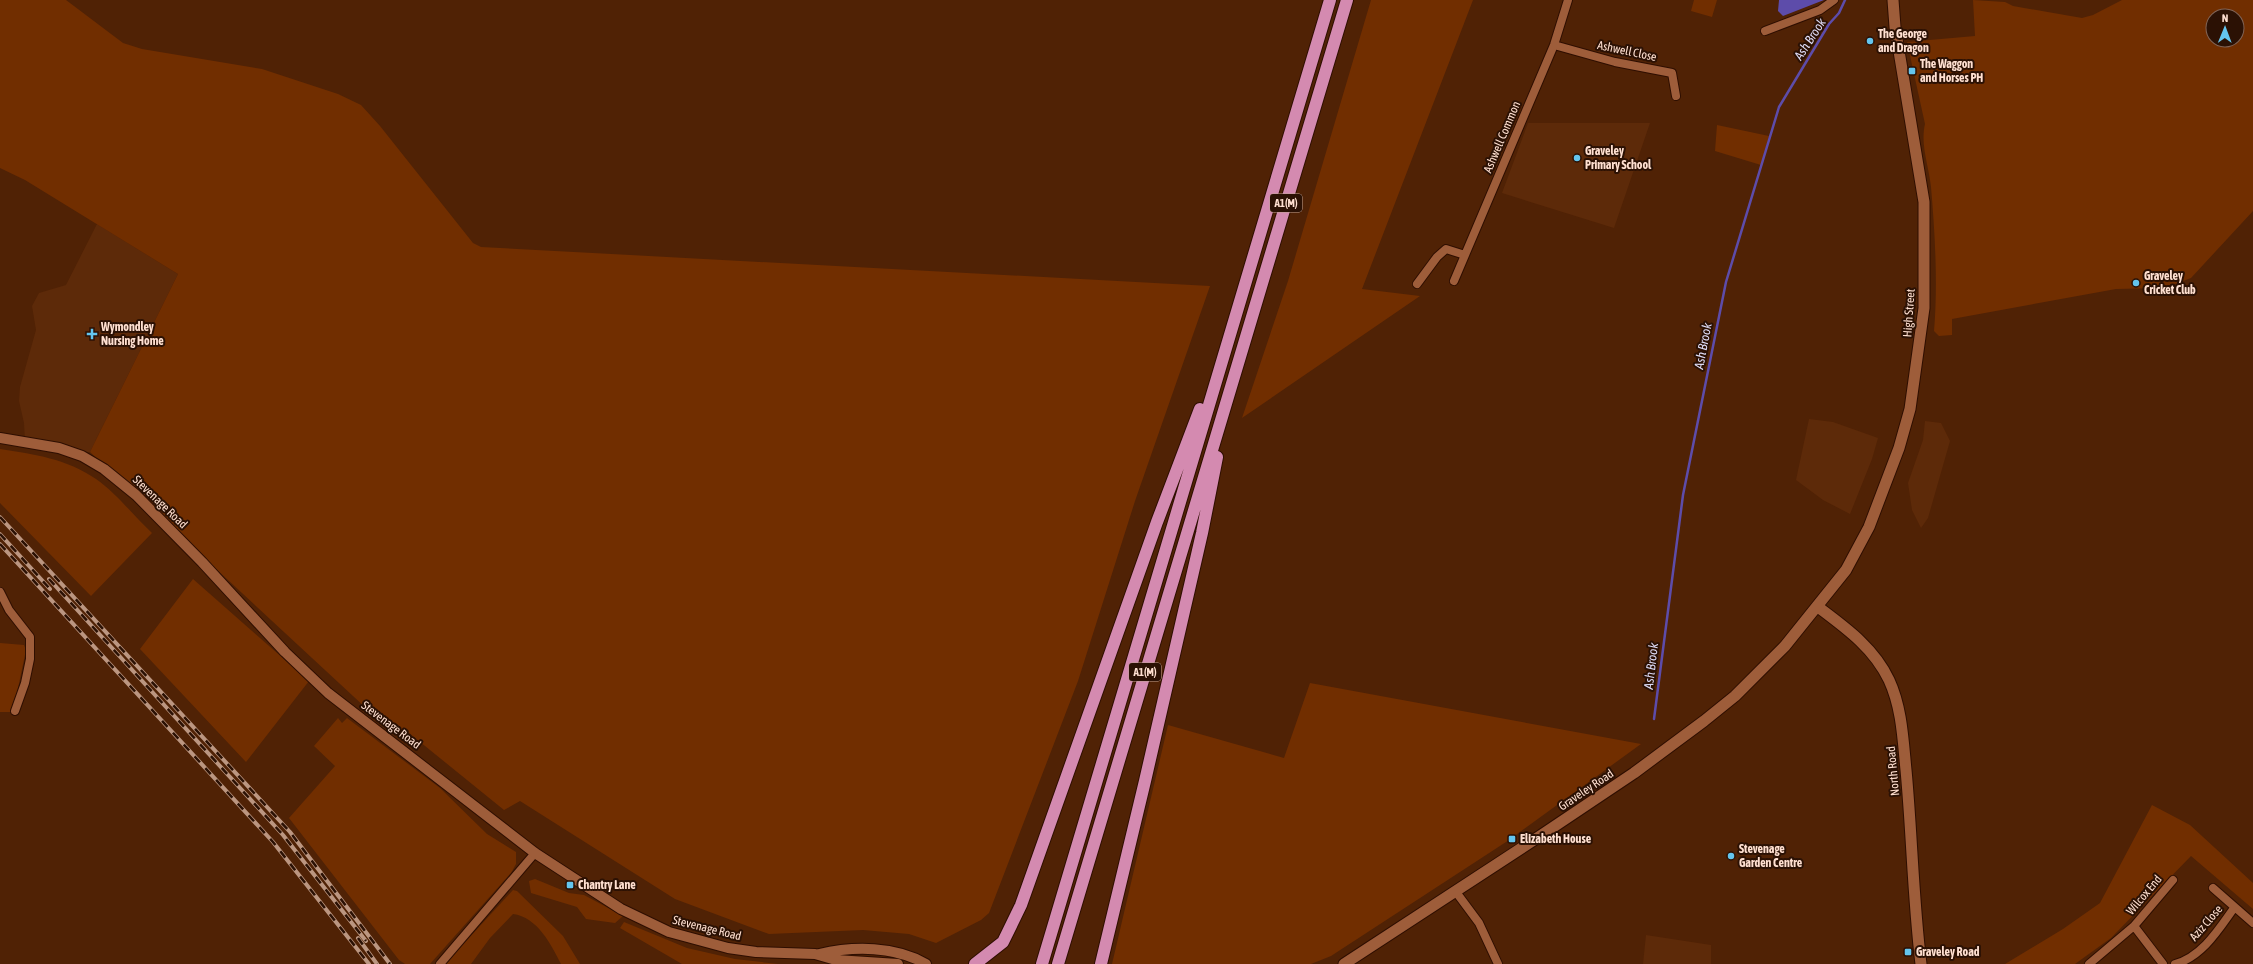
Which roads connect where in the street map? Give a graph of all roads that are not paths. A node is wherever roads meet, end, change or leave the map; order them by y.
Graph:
1 (1330, 0) edge
2 (1347, 0) edge
3 (1568, 0) edge
4 (1834, 0) edge
5 (1893, 0) edge
6 (1765, 31) dead end
7 (1554, 45) junction
8 (1676, 96) dead end
9 (1465, 255) junction
10 (1454, 281) dead end
11 (1417, 284) dead end
12 (1221, 360) junction
13 (1226, 406) junction
14 (0, 438) edge
15 (0, 592) edge
16 (1818, 607) junction
17 (15, 711) dead end
18 (535, 853) junction
19 (2173, 880) dead end
20 (2213, 888) dead end
21 (1456, 892) junction
22 (2234, 908) junction
23 (2253, 923) edge
24 (2134, 926) junction
25 (815, 954) junction
26 (440, 964) edge
27 (898, 964) edge
28 (926, 964) edge
29 (975, 964) edge
30 (1042, 964) edge
31 (1058, 964) edge
32 (1101, 964) edge
33 (1344, 964) edge
34 (1498, 964) edge
35 (1921, 964) edge
36 (2089, 964) edge
37 (2163, 964) edge
38 (2175, 964) edge

1 - 12 highway, A1(M)
2 - 13 highway, A1(M)
3 - 7 street, Ashwell Common
4 - 6 street
5 - 16 main road, High Street
7 - 8 street, Ashwell Close
7 - 9 street, Ashwell Common
9 - 10 street, Ashwell Common
9 - 11 street
12 - 29 highway
12 - 30 highway, A1(M)
13 - 31 highway, A1(M)
13 - 32 highway, A1(M)
14 - 18 street, Stevenage Road
15 - 17 street
16 - 21 main road, Graveley Road
16 - 35 main road, North Road
18 - 25 street, Stevenage Road
18 - 26 street
19 - 24 street, Wilcox End
20 - 22 street, Aziz Close
21 - 33 main road, Graveley Road
21 - 34 street
22 - 23 street, Aziz Close
22 - 38 street, Aziz Close
24 - 36 street, Wilcox End
24 - 37 street, Wilcox End
25 - 27 street, Stevenage Road
25 - 28 street, Stevenage Road

